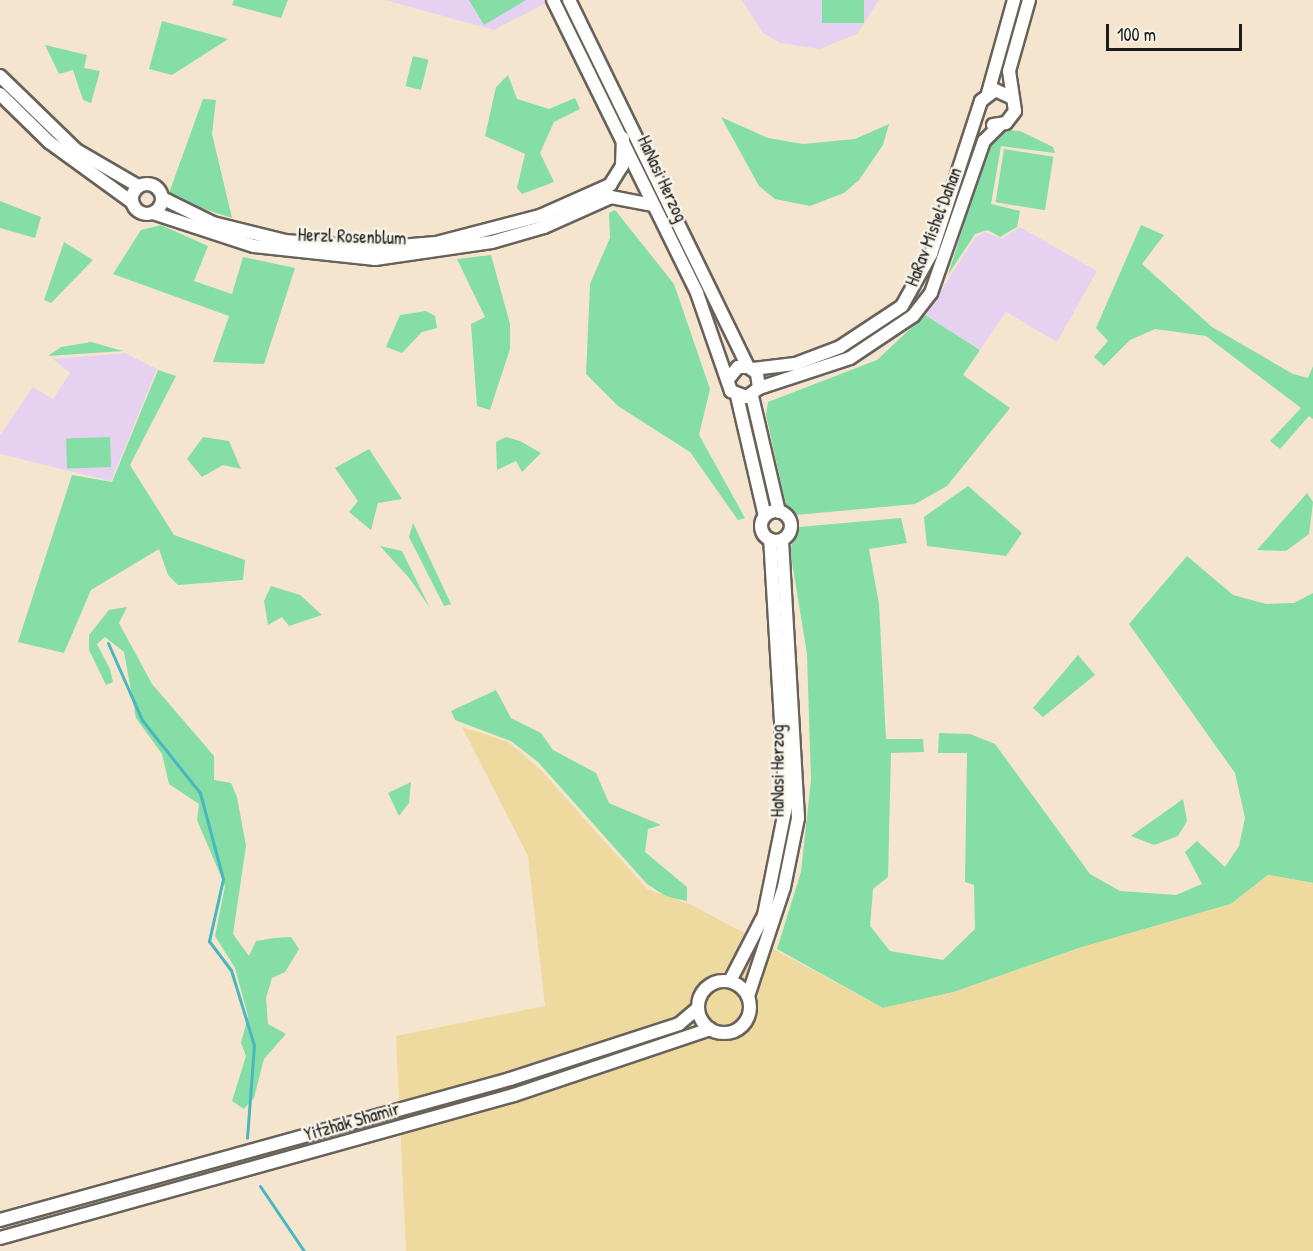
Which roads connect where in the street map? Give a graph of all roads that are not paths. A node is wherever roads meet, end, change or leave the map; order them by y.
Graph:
1 (553, 0) edge
2 (568, 0) edge
3 (1014, 0) edge
4 (1029, 0) edge
5 (0, 76) edge
6 (988, 93) junction
7 (0, 94) edge
8 (1011, 97) junction
9 (980, 113) junction
10 (999, 126) junction
11 (623, 138) junction
12 (138, 186) junction
13 (162, 198) junction
14 (132, 202) junction
15 (653, 206) junction
16 (153, 213) junction
17 (751, 368) junction
18 (729, 378) junction
19 (755, 392) junction
20 (736, 396) junction
21 (779, 512) junction
22 (765, 516) junction
23 (776, 539) junction
24 (730, 981) junction
25 (748, 996) junction
26 (698, 1008) junction
27 (710, 1029) junction
28 (0, 1220) edge
29 (0, 1238) edge

1 - 11 street, HaNasi Herzog
2 - 17 street, HaNasi Herzog
3 - 6 street
4 - 8 street
5 - 12 street
6 - 8 street
6 - 9 street
7 - 14 street
8 - 10 street
9 - 10 street
9 - 17 street, HaRav Mishel Dahan
10 - 19 street, HaRav Mishel Dahan
11 - 13 street, Herzl Rosenblum
11 - 15 street, HaNasi Herzog
12 - 13 street
12 - 14 street
13 - 16 street
14 - 16 street
15 - 16 street, Herzl Rosenblum
15 - 18 street, HaNasi Herzog
17 - 18 street
17 - 19 street, HaNasi Herzog
18 - 20 street, HaNasi Herzog
19 - 20 street, HaRav Mishel Dahan
19 - 21 street
20 - 22 street
21 - 22 street
21 - 23 street
22 - 23 street
23 - 24 street, HaNasi Herzog
23 - 25 street, HaNasi Herzog
24 - 25 street
24 - 26 street
25 - 27 street
26 - 27 street
26 - 28 street, Yitzhak Shamir
27 - 29 street, Yitzhak Shamir

